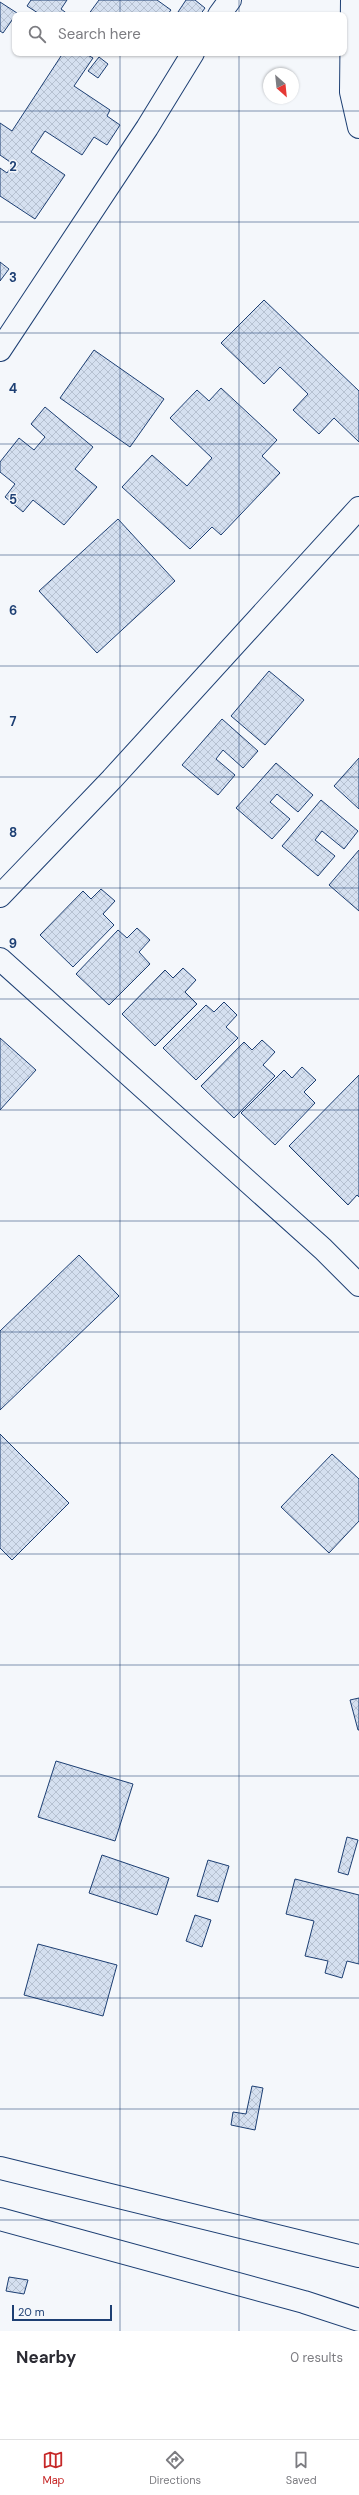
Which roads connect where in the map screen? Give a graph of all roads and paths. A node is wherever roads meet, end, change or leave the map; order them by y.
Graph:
1 (230, 0) edge
2 (352, 0) edge
3 (221, 12) edge
4 (191, 56) edge
5 (359, 127) edge
6 (0, 350) edge
7 (359, 508) edge
8 (0, 896) edge
9 (0, 959) edge
10 (359, 1285) edge
11 (0, 2168) edge
12 (0, 2219) edge
13 (359, 2256) edge
14 (359, 2320) edge

1 - 3 main road
2 - 5 main road
4 - 6 main road
7 - 8 main road
9 - 10 main road
11 - 13 main road
12 - 14 main road

